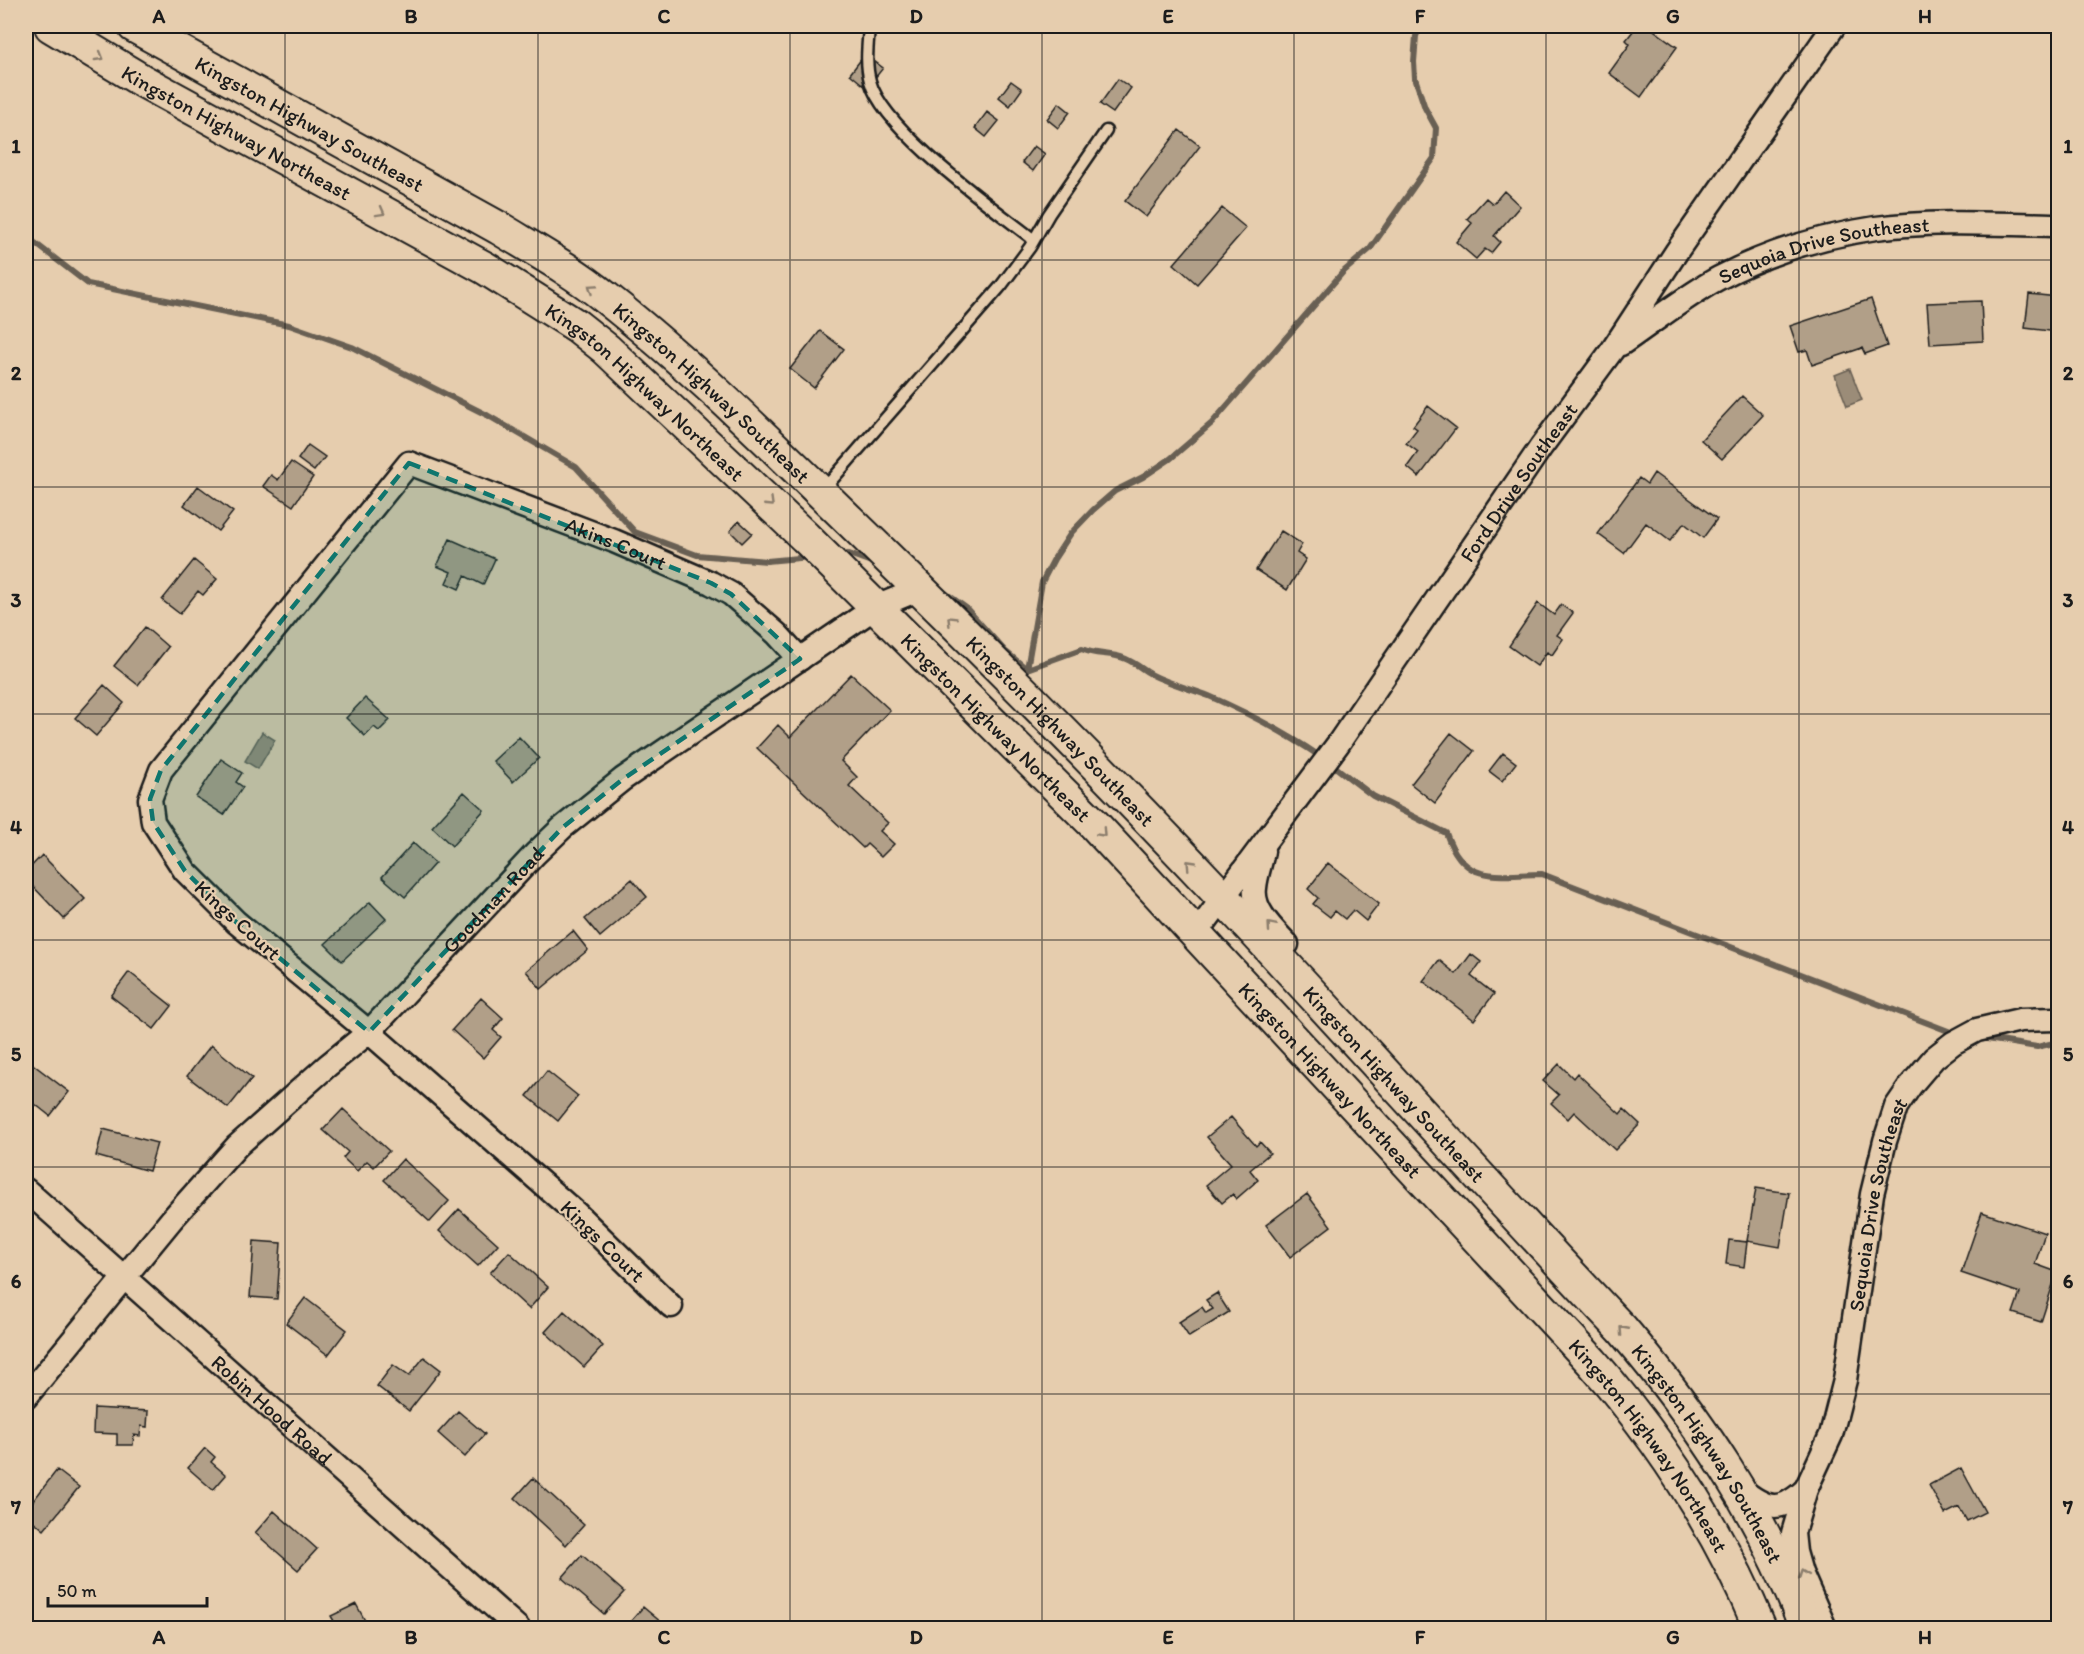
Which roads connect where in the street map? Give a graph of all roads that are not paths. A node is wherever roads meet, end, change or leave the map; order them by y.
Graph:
1 (51, 26) edge
2 (134, 26) edge
3 (869, 26) edge
4 (1834, 26) edge
5 (1106, 131) dead end
6 (2058, 225) edge
7 (1034, 240) junction
8 (1613, 349) junction
9 (409, 463) joint
10 (820, 493) junction
11 (920, 589) junction
12 (876, 607) junction
13 (800, 659) junction
14 (1266, 838) junction
15 (1223, 898) junction
16 (1196, 934) junction
17 (2058, 1019) edge
18 (369, 1032) junction
19 (1397, 1088) junction
20 (26, 1190) edge
21 (123, 1278) junction
22 (671, 1306) dead end
23 (26, 1397) edge
24 (1736, 1485) junction
25 (1806, 1489) junction
26 (482, 1596) junction
27 (491, 1629) edge
28 (518, 1629) edge
29 (1760, 1629) edge
30 (1806, 1629) edge
31 (1825, 1629) edge

1 -> 12 main road, Kingston Highway Northeast
10 -> 2 main road, Kingston Highway Southeast
3 - 7 lane
4 - 8 street, Ford Drive Southeast
5 - 7 lane
6 - 8 street, Sequoia Drive Southeast
7 - 10 lane
8 - 14 street, Ford Drive Southeast
9 - 13 street, Akins Court
9 - 18 street, Kings Court
10 - 11 main road, Kingston Highway Southeast
11 - 12 street, Goodman Road
15 -> 11 main road, Kingston Highway Southeast
12 - 13 street, Goodman Road
12 -> 16 main road, Kingston Highway Northeast
13 - 18 street, Goodman Road
14 - 15 street, Ford Drive Southeast
19 -> 14 street
15 - 16 street, Ford Drive Southeast
15 - 19 main road, Kingston Highway Southeast
16 - 29 main road, Kingston Highway Northeast
17 - 25 street, Sequoia Drive Southeast
18 - 21 street, Goodman Road
18 - 22 street, Kings Court
24 -> 19 main road, Kingston Highway Southeast
20 - 21 street, Robin Hood Road
21 - 23 street, Goodman Road
21 - 26 street, Robin Hood Road
24 - 25 street
24 - 30 main road, Kingston Highway Southeast
31 -> 25 street, Sequoia Drive Southeast
26 - 27 street
26 - 28 street, Robin Hood Road

